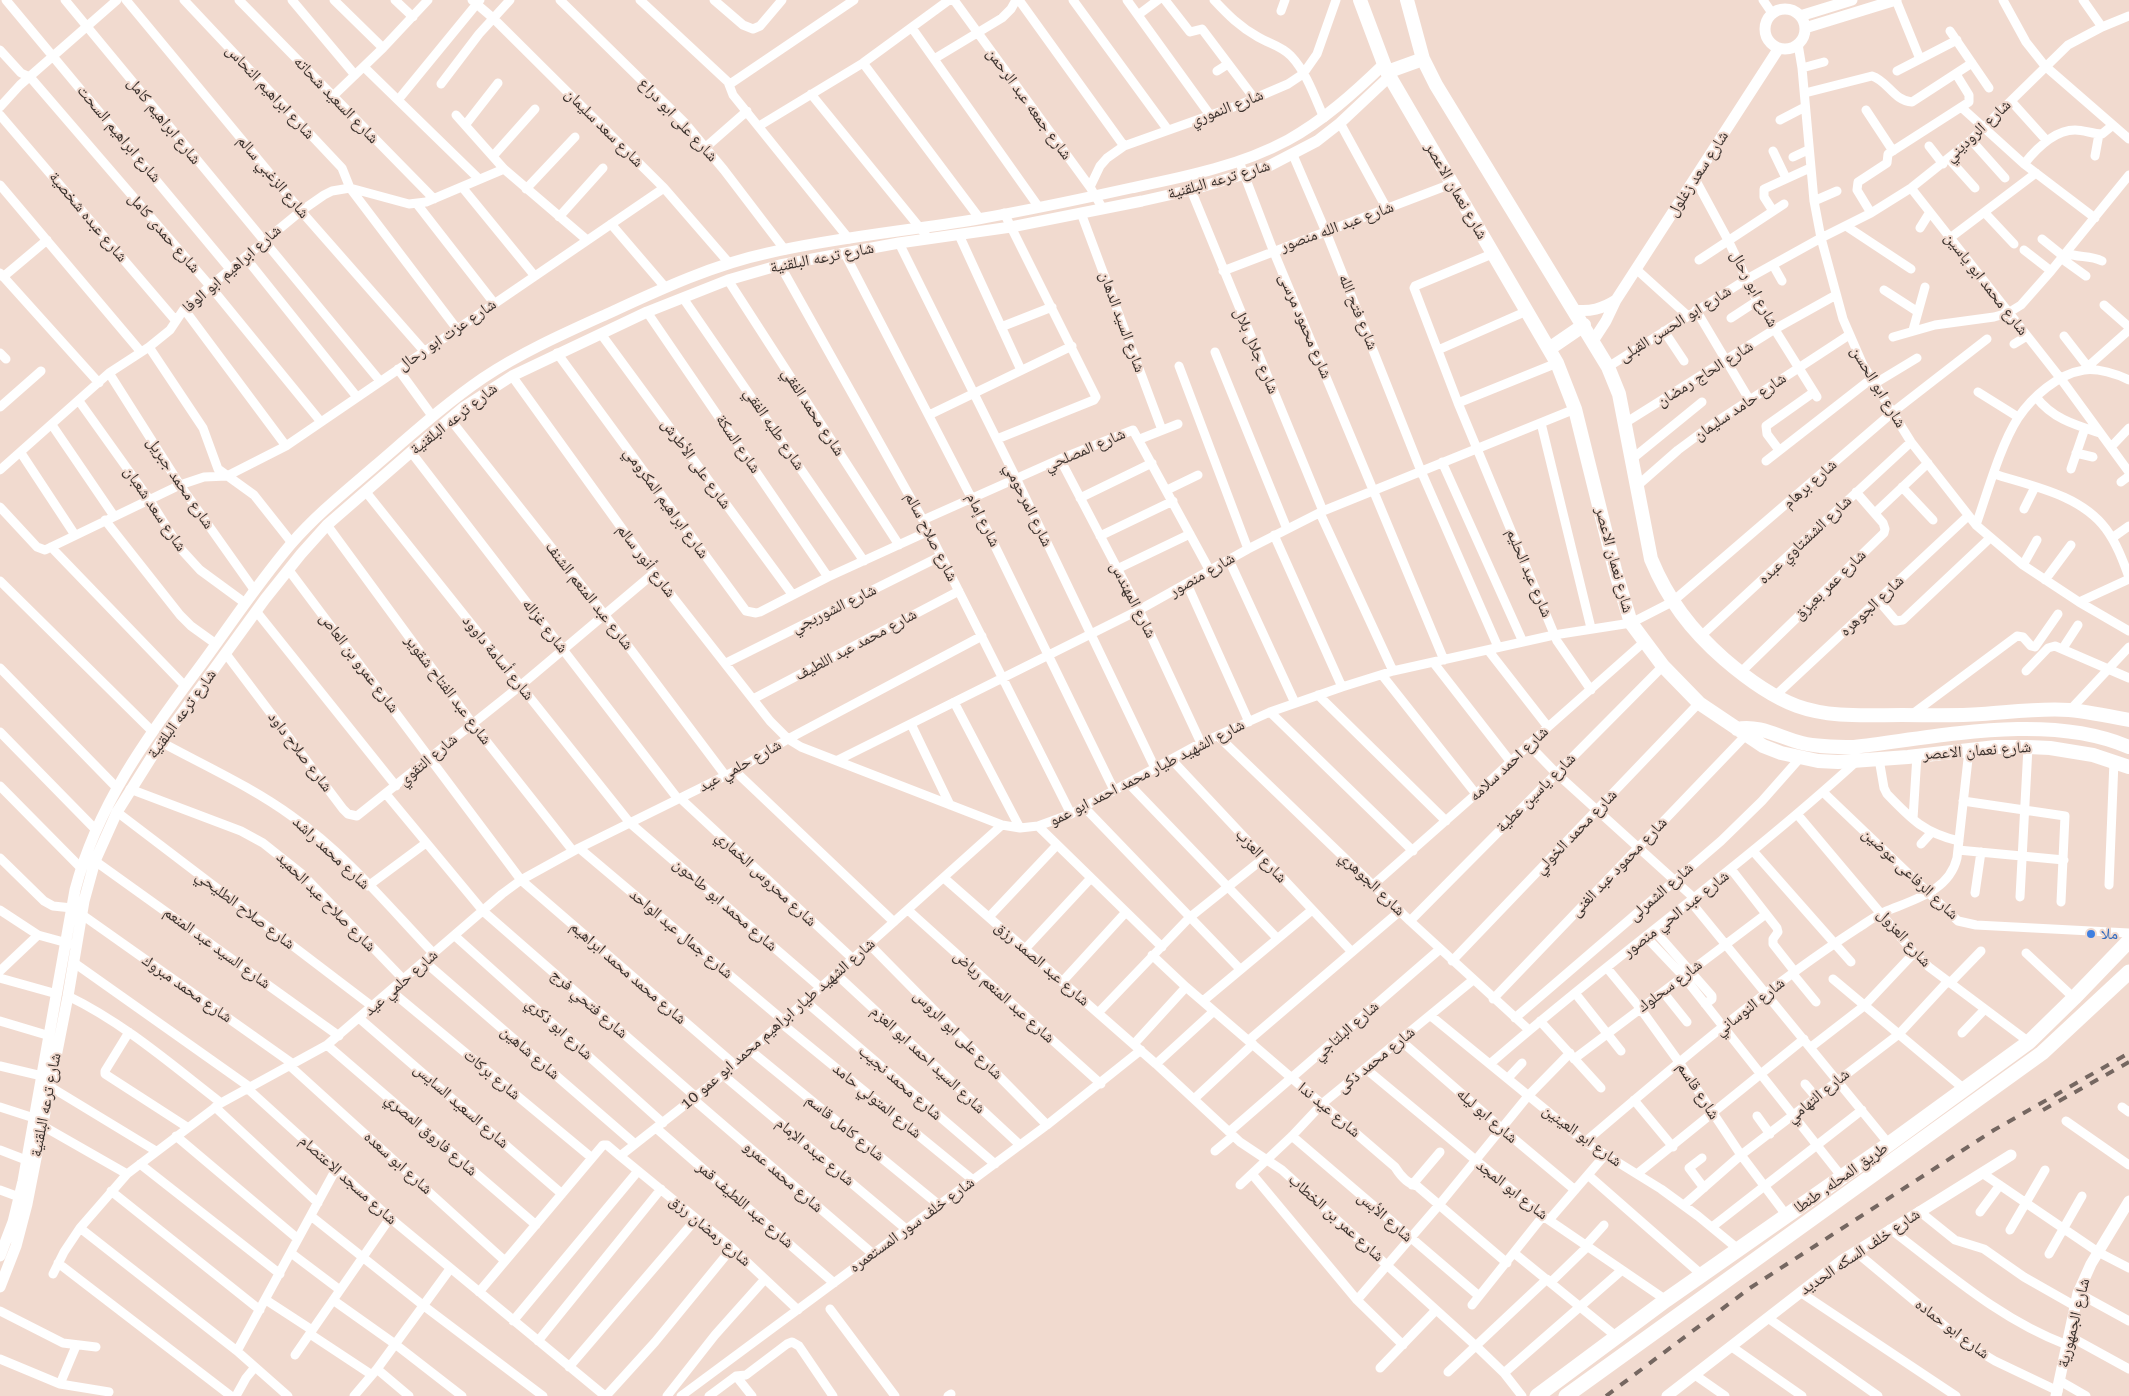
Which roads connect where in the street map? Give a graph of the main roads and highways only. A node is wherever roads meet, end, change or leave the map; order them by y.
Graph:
1 (1360, 0) edge
2 (1407, 0) edge
3 (1423, 59) junction
4 (1387, 71) junction
5 (1584, 325) junction
6 (1549, 349) junction
7 (2129, 720) edge
8 (1742, 732) junction
9 (2129, 747) edge
10 (1855, 754) junction
11 (2129, 767) edge
12 (2129, 941) edge
13 (2129, 972) edge
14 (1537, 1396) edge
15 (1566, 1396) edge

1 - 4 main road, شارع نعمان الاعصر
2 - 3 main road
3 - 4 main road
3 - 5 main road
4 - 6 main road, شارع نعمان الاعصر
5 - 6 main road
5 - 7 main road
6 - 8 main road, شارع نعمان الاعصر
8 - 10 main road
8 - 10 main road, شارع نعمان الاعصر
9 - 10 main road
10 - 11 main road, شارع نعمان الاعصر
12 - 14 main road, طريق المحله, طنطا
13 - 15 main road, طريق المحله, طنطا

